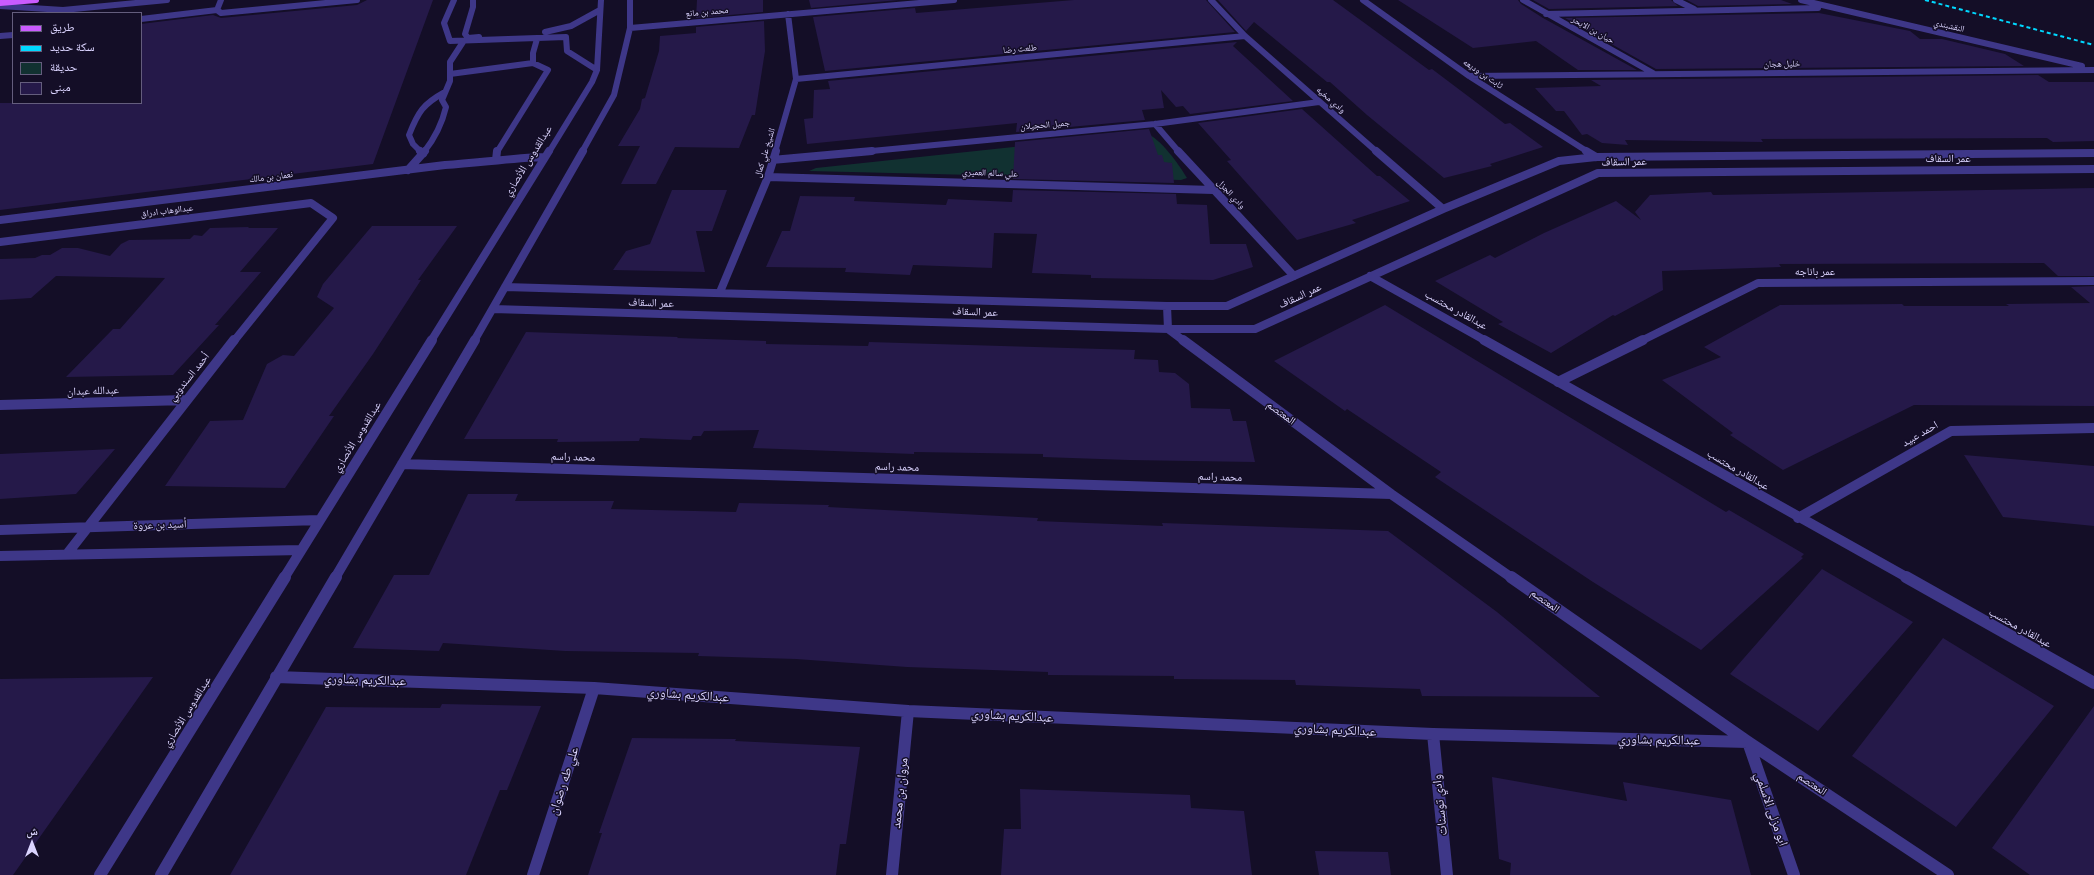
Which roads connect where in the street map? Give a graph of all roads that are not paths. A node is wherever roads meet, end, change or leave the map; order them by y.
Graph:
1 (36, 0) edge
2 (167, 0) edge
3 (221, 0) edge
4 (357, 0) edge
5 (454, 0) edge
6 (473, 0) edge
7 (630, 0) edge
8 (954, 0) edge
9 (1211, 0) edge
10 (1363, 0) edge
11 (1523, 0) edge
12 (1676, 0) edge
13 (1801, 0) edge
14 (0, 5) edge
15 (600, 5) edge
16 (1832, 8) junction
17 (217, 10) junction
18 (1696, 10) junction
19 (85, 11) edge
20 (70, 12) edge
21 (788, 14) junction
22 (1546, 14) junction
23 (142, 19) edge
24 (630, 28) junction
25 (12, 35) edge
26 (0, 36) edge
27 (1245, 36) junction
28 (538, 39) junction
29 (463, 42) junction
30 (533, 63) junction
31 (597, 70) junction
32 (2094, 70) edge
33 (450, 74) junction
34 (1655, 74) junction
35 (1469, 76) junction
36 (796, 79) junction
37 (445, 92) junction
38 (1319, 102) junction
39 (1155, 124) junction
40 (2094, 153) edge
41 (423, 154) junction
42 (544, 157) junction
43 (1596, 157) junction
44 (496, 160) junction
45 (772, 160) junction
46 (2094, 169) edge
47 (408, 170) junction
48 (768, 176) junction
49 (1213, 190) junction
50 (1443, 209) junction
51 (333, 218) joint
52 (0, 220) edge
53 (0, 242) edge
54 (1294, 276) junction
55 (1370, 276) junction
56 (2094, 281) edge
57 (505, 287) junction
58 (720, 292) junction
59 (1167, 306) junction
60 (493, 309) junction
61 (1168, 329) junction
62 (1558, 382) junction
63 (186, 400) junction
64 (0, 405) edge
65 (2094, 428) edge
66 (402, 464) junction
67 (1391, 494) junction
68 (1798, 518) junction
69 (319, 520) junction
70 (85, 528) junction
71 (0, 530) edge
72 (301, 550) junction
73 (67, 554) junction
74 (0, 556) edge
75 (276, 677) junction
76 (2094, 683) edge
77 (594, 688) junction
78 (908, 711) junction
79 (1433, 734) junction
80 (1748, 742) junction
81 (100, 875) edge
82 (162, 875) edge
83 (534, 875) edge
84 (892, 875) edge
85 (1447, 875) edge
86 (1794, 875) edge
87 (1948, 875) edge

1 - 14 main road
2 - 19 street
3 - 17 street
4 - 17 street
5 - 29 street
6 - 15 street
7 - 24 street
8 - 21 street, محمد بن مانع
9 - 27 street, وادي مخيه
10 - 35 street, ثابت بن وديعه
11 - 22 street, حيان بن الابحر
12 - 18 street
13 - 16 street, النقشبندي
14 - 19 street
15 - 31 street, عبدالقدوس الأنصاري
16 - 18 street
16 - 32 street, النقشبندي
17 - 23 street
18 - 22 street
19 - 20 street
21 - 24 street, محمد بن مانع
21 - 36 street, الشيخ علي كمال
22 - 34 street, حيان بن الابحر
24 - 57 street
25 - 26 street
27 - 36 street, طلعت رضا
27 - 38 street, وادي مخيه
28 - 29 street
28 - 30 street
28 - 31 street
29 - 33 street
30 - 33 street
30 - 44 street
31 - 42 street, عبدالقدوس الأنصاري
32 - 34 street, خليل هجان
33 - 37 street
34 - 35 street, خليل هجان
35 - 43 street, ثابت بن وديعه
36 - 45 street, الشيخ علي كمال
37 - 41 street
37 - 41 street
38 - 39 street, جميل الحجيلان
38 - 50 street, وادي مخيه
39 - 45 street, جميل الحجيلان
39 - 49 street, وادي الجزل
40 - 43 street, عمر السقاف
41 - 47 street
42 - 44 street, نعمان بن مالك
42 - 69 street, عبدالقدوس الأنصاري
43 - 50 street, عمر السقاف
44 - 47 street, نعمان بن مالك
45 - 48 street, الشيخ علي كمال
46 - 55 street, عمر السقاف
47 - 52 street, نعمان بن مالك
48 - 49 street, علي سالم العميري
48 - 58 street, الشيخ علي كمال
49 - 54 street, وادي الجزل
50 - 54 street, عمر السقاف
51 - 53 street, عبدالوهاب ادراق
51 - 63 street, أحمد السندوبي
54 - 59 street, عمر السقاف
55 - 61 street, عمر السقاف
55 - 62 street, عبدالقادر محتسب
56 - 62 street, عمر باناجه
57 - 58 street, عمر السقاف
57 - 60 street
58 - 59 street, عمر السقاف
59 - 61 street
60 - 61 street, عمر السقاف
60 - 66 street
61 - 67 street, المعتصم
62 - 68 street, عبدالقادر محتسب
63 - 64 street, عبدالله عبدان
63 - 70 street, أحمد السندوبي
65 - 68 street, احمد عبيد
66 - 67 street, محمد راسم
66 - 75 street
67 - 80 street, المعتصم
68 - 76 street, عبدالقادر محتسب
69 - 70 street, أسيد بن عروة
69 - 72 street, عبدالقدوس الأنصاري
70 - 71 street, أسيد بن عروة
70 - 73 street, أحمد السندوبي
72 - 73 street
72 - 81 street, عبدالقدوس الأنصاري
73 - 74 street
75 - 77 street, عبدالكريم بشاوري
75 - 82 street
77 - 78 street, عبدالكريم بشاوري
77 - 83 street, علي طه رضوان
78 - 79 street, عبدالكريم بشاوري
78 - 84 street, مروان بن محمد
79 - 80 street, عبدالكريم بشاوري
79 - 85 street, وادي توسنات
80 - 86 street, ابو مزلى الاسلمي
80 - 87 street, المعتصم

